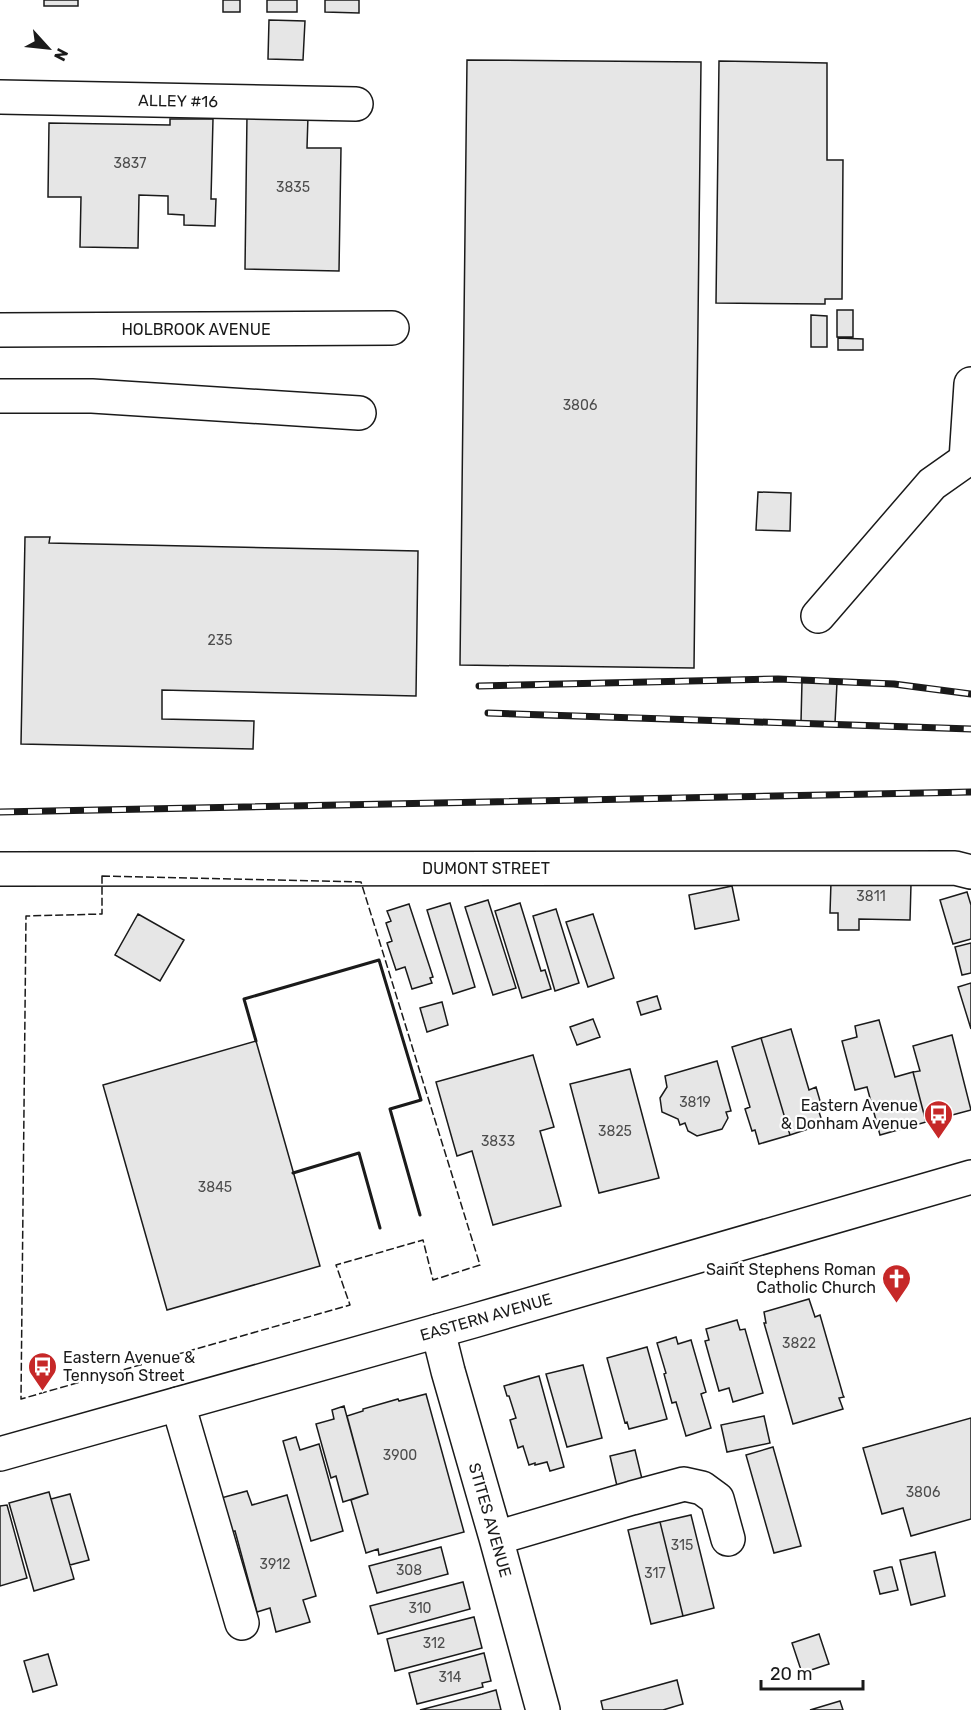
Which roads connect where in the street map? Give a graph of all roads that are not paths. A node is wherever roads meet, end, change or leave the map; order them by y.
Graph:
1 (0, 97) edge
2 (356, 104) dead end
3 (392, 328) dead end
4 (0, 330) edge
5 (971, 384) edge
6 (0, 396) edge
7 (359, 413) dead end
8 (818, 616) dead end
9 (0, 869) edge
10 (971, 872) edge
11 (971, 1177) edge
12 (438, 1330) junction
13 (178, 1404) junction
14 (0, 1454) edge
15 (496, 1538) junction
16 (728, 1539) dead end
17 (242, 1623) dead end
18 (543, 1710) edge

1 - 2 street, ALLEY #16
3 - 4 street, HOLBROOK AVENUE
5 - 8 street
6 - 7 street
9 - 10 street, DUMONT STREET
11 - 12 street, EASTERN AVENUE
12 - 13 street, EASTERN AVENUE
12 - 15 street, STITES AVENUE
13 - 14 street, EASTERN AVENUE
13 - 17 street
15 - 16 street
15 - 18 street, STITES AVENUE

